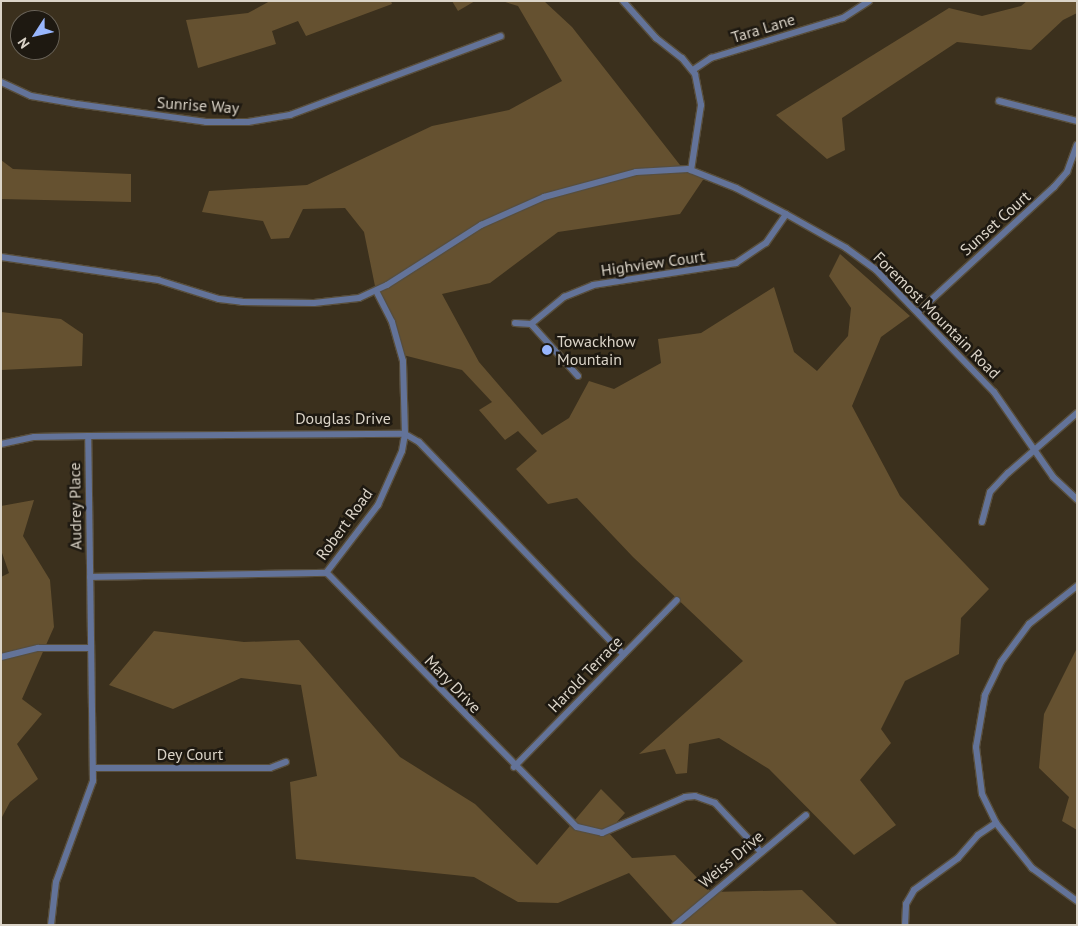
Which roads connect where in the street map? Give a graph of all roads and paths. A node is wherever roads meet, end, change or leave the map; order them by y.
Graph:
1 (623, 1) edge
2 (869, 1) edge
3 (501, 36) dead end
4 (693, 70) junction
5 (1, 82) edge
6 (999, 101) dead end
7 (1077, 121) edge
8 (1077, 145) edge
9 (691, 170) junction
10 (786, 214) junction
11 (1, 257) edge
12 (376, 291) junction
13 (918, 312) junction
14 (515, 323) dead end
15 (531, 324) junction
16 (578, 376) dead end
17 (1077, 414) edge
18 (405, 434) junction
19 (88, 436) junction
20 (1, 444) edge
21 (1035, 452) junction
22 (1077, 500) edge
23 (982, 522) dead end
24 (326, 573) junction
25 (90, 577) junction
26 (1077, 586) edge
27 (677, 600) dead end
28 (91, 648) junction
29 (623, 654) junction
30 (1, 657) edge
31 (286, 762) dead end
32 (514, 767) junction
33 (94, 768) junction
34 (806, 815) dead end
35 (996, 823) junction
36 (761, 852) junction
37 (1077, 901) edge
38 (50, 925) edge
39 (675, 925) edge
40 (905, 925) edge

1 - 4 street
2 - 4 street, Tara Lane
3 - 5 street, Sunrise Way
4 - 9 street
6 - 7 street
8 - 13 street, Sunset Court
9 - 10 street, Foremost Mountain Road
9 - 12 street, Foremost Mountain Road
10 - 13 street, Foremost Mountain Road
10 - 15 street, Highview Court
11 - 12 street, Foremost Mountain Road
12 - 18 street, Robert Road
13 - 21 street, Foremost Mountain Road
14 - 15 street
15 - 16 street
17 - 21 street
18 - 19 street, Douglas Drive
18 - 24 street, Robert Road
18 - 29 street, Douglas Drive
19 - 20 street, Douglas Drive
19 - 25 street, Audrey Place
21 - 22 street, Foremost Mountain Road
21 - 23 street
24 - 25 street
24 - 32 street, Mary Drive
25 - 28 street, Audrey Place
26 - 35 street
27 - 29 street, Harold Terrace
28 - 30 street
28 - 33 street, Audrey Place
29 - 32 street, Harold Terrace
31 - 33 street, Dey Court
32 - 36 street, Mary Drive
33 - 38 street, Audrey Place
34 - 36 street, Weiss Drive
35 - 37 street
35 - 40 street
36 - 39 street, Weiss Drive

